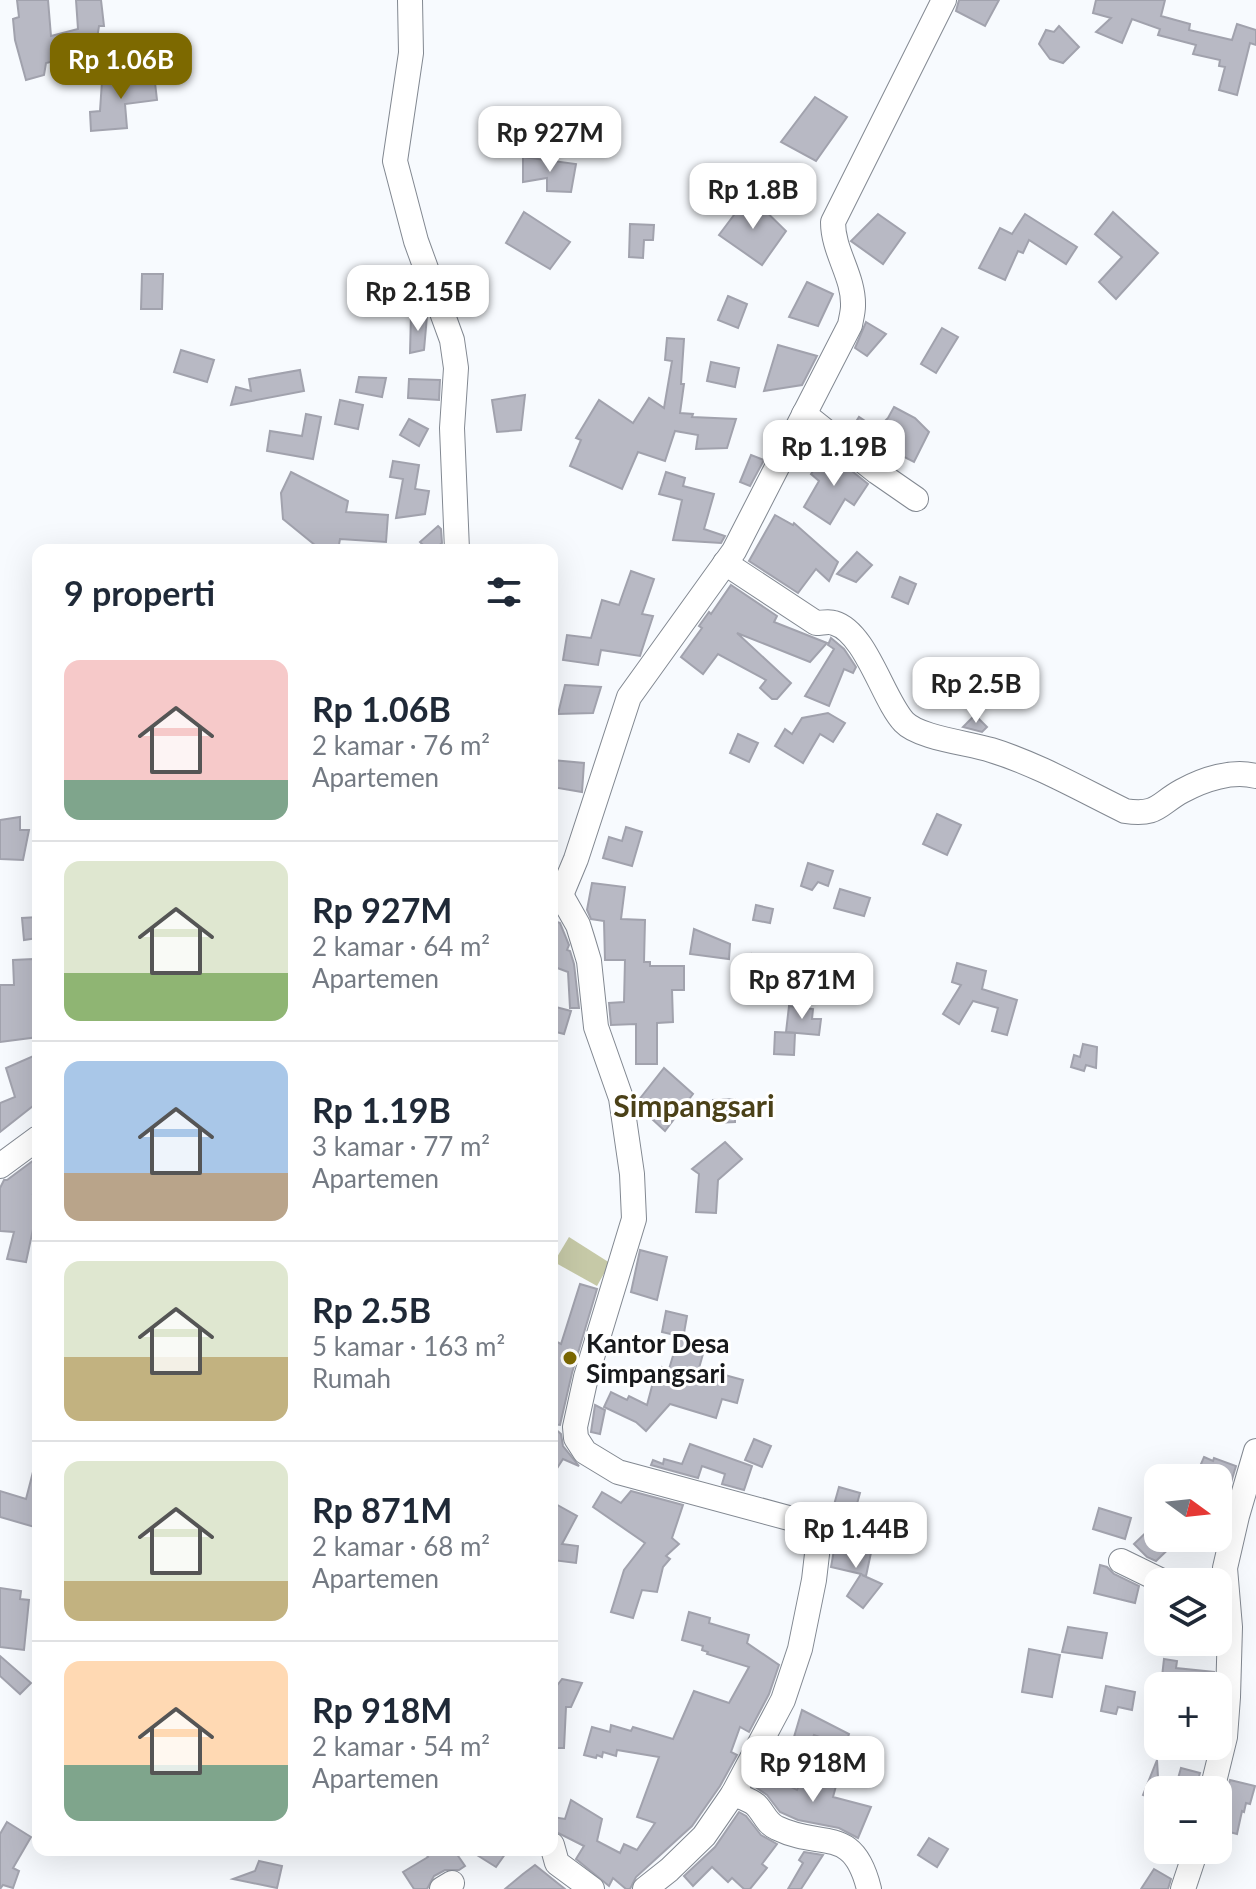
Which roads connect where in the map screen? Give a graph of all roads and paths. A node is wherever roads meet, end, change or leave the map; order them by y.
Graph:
1 (410, 0) edge
2 (939, 2) edge
3 (804, 414) junction
4 (916, 499) dead end
5 (457, 544) edge
6 (725, 563) junction
7 (1256, 776) edge
8 (558, 896) edge
9 (558, 902) edge
10 (32, 1142) edge
11 (0, 1166) edge
12 (1256, 1451) edge
13 (1121, 1561) dead end
14 (1225, 1568) edge
15 (1144, 1572) edge
16 (1229, 1656) edge
17 (1215, 1776) edge
18 (733, 1794) junction
19 (555, 1856) edge
20 (1191, 1864) edge
21 (592, 1889) edge
22 (645, 1889) edge
23 (869, 1889) edge
24 (1183, 1889) edge

1 - 5 street
2 - 3 street
3 - 4 street
3 - 6 street
6 - 7 street
6 - 8 street
9 - 18 street
10 - 11 street
12 - 14 street
13 - 15 street
16 - 17 street
18 - 22 street
18 - 23 street
19 - 21 street
20 - 24 street

